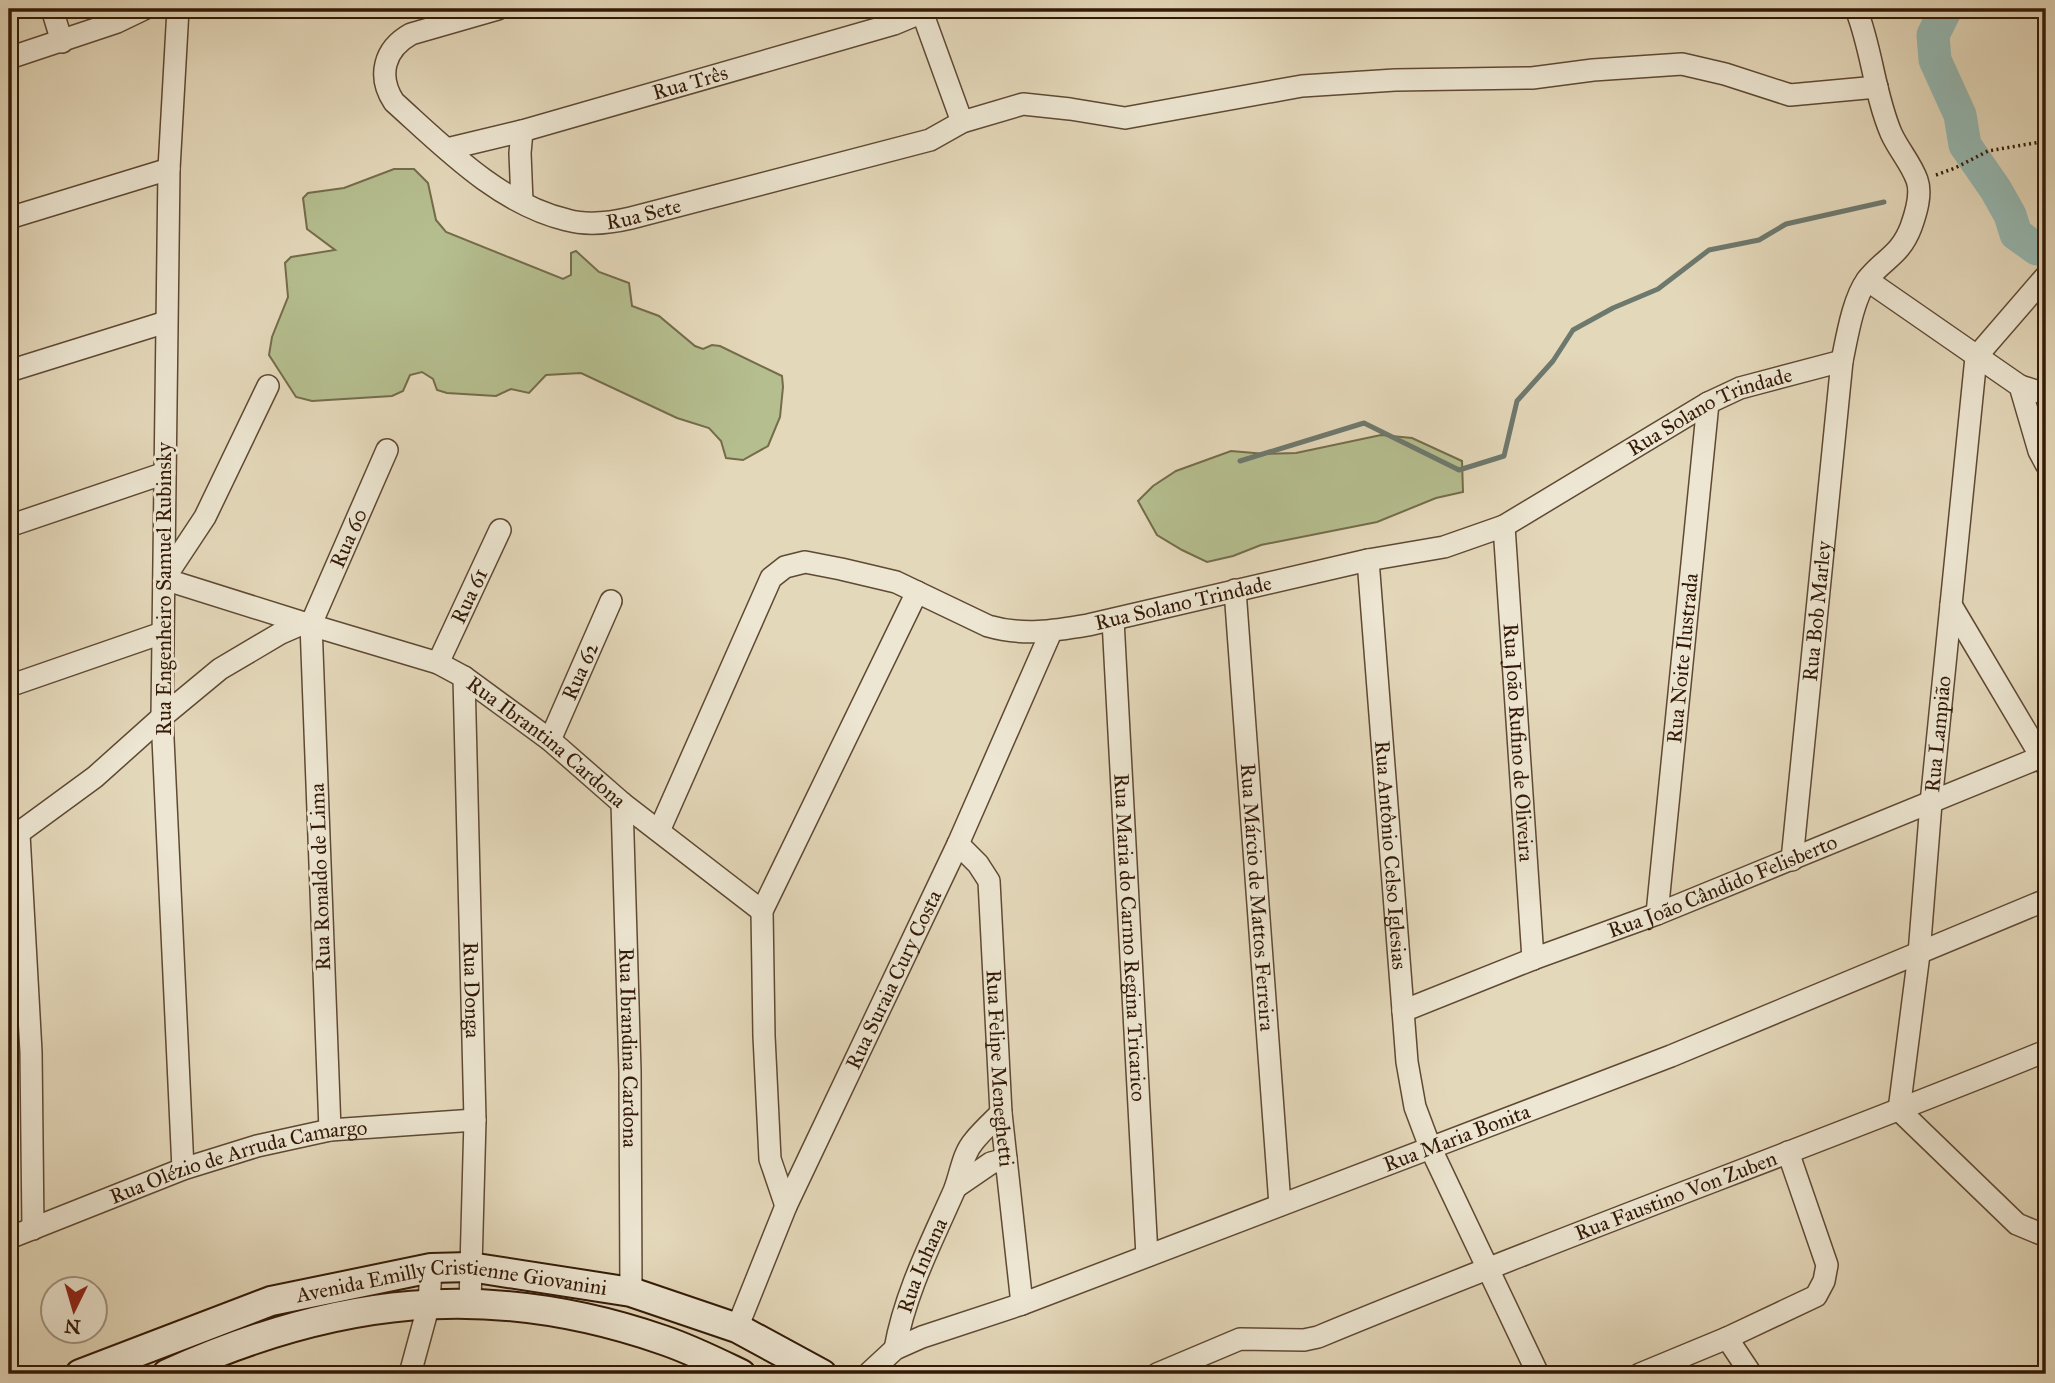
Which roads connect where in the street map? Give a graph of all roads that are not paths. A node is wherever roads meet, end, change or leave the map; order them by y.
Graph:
1 (52, 9) edge
2 (144, 9) edge
3 (178, 9) edge
4 (498, 9) edge
5 (1856, 9) edge
6 (924, 10) edge
7 (62, 41) junction
8 (9, 58) edge
9 (1877, 87) junction
10 (961, 122) junction
11 (522, 131) junction
12 (447, 149) junction
13 (169, 169) junction
14 (522, 202) junction
15 (9, 218) edge
16 (2046, 276) edge
17 (1867, 280) junction
18 (166, 322) junction
19 (1976, 357) junction
20 (1842, 361) junction
21 (9, 371) edge
22 (268, 386) dead end
23 (2020, 386) junction
24 (2046, 394) edge
25 (1707, 403) junction
26 (387, 450) dead end
27 (2046, 464) edge
28 (165, 473) junction
29 (9, 526) edge
30 (1504, 526) junction
31 (500, 530) dead end
32 (1368, 560) junction
33 (164, 579) junction
34 (1235, 590) junction
35 (917, 592) junction
36 (611, 601) dead end
37 (1951, 605) junction
38 (1113, 620) junction
39 (308, 624) junction
40 (1051, 632) junction
41 (162, 633) junction
42 (438, 663) junction
43 (464, 677) junction
44 (9, 686) edge
45 (162, 717) junction
46 (550, 740) junction
47 (2044, 761) edge
48 (622, 803) junction
49 (1931, 803) junction
50 (659, 831) junction
51 (14, 837) edge
52 (958, 844) junction
53 (1792, 860) junction
54 (2046, 900) edge
55 (762, 911) junction
56 (1657, 914) junction
57 (1919, 954) junction
58 (1533, 959) junction
59 (1403, 1011) junction
60 (2046, 1051) edge
61 (1899, 1110) junction
62 (1001, 1113) junction
63 (475, 1120) junction
64 (330, 1130) junction
65 (1430, 1147) junction
66 (1788, 1152) junction
67 (1006, 1159) junction
68 (183, 1169) junction
69 (956, 1187) junction
70 (1280, 1205) junction
71 (786, 1206) junction
72 (33, 1229) junction
73 (2046, 1236) edge
74 (9, 1238) edge
75 (1147, 1256) junction
76 (470, 1267) junction
77 (1488, 1267) junction
78 (431, 1268) junction
79 (631, 1292) junction
80 (429, 1304) junction
81 (470, 1304) junction
82 (1022, 1304) junction
83 (737, 1328) junction
84 (1727, 1338) junction
85 (895, 1349) junction
86 (80, 1374) edge
87 (167, 1374) edge
88 (410, 1374) edge
89 (741, 1374) edge
90 (747, 1374) edge
91 (757, 1374) edge
92 (822, 1374) edge
93 (868, 1374) edge
94 (1157, 1374) edge
95 (1538, 1374) edge
96 (1640, 1374) edge
97 (1751, 1374) edge

1 - 7 street
2 - 7 street
3 - 13 street, Rua Engenheiro Samuel Rubinsky
4 - 12 street, Rua Sete
5 - 9 street
6 - 10 street
6 - 11 street, Rua Três
7 - 8 street
9 - 10 street, Rua Sete
9 - 17 street
10 - 14 street, Rua Sete
11 - 12 street, Rua Três
11 - 14 street
12 - 14 street, Rua Sete
13 - 15 street
13 - 18 street, Rua Engenheiro Samuel Rubinsky
16 - 19 street
17 - 19 street
17 - 20 street, Rua Bob Marley
18 - 21 street
18 - 28 street, Rua Engenheiro Samuel Rubinsky
19 - 23 street
19 - 37 street, Rua Lampião
20 - 25 street, Rua Solano Trindade
20 - 53 street, Rua Bob Marley
22 - 33 street
23 - 24 street
23 - 27 street
25 - 30 street, Rua Solano Trindade
25 - 56 street, Rua Noite Ilustrada
26 - 39 street, Rua 60
28 - 29 street
28 - 33 street, Rua Engenheiro Samuel Rubinsky
30 - 32 street, Rua Solano Trindade
30 - 58 street, Rua João Rufino de Oliveira
31 - 42 street, Rua 61
32 - 34 street, Rua Solano Trindade
32 - 59 street, Rua Antônio Celso Iglesias
33 - 39 street, Rua Ibrantina Cardona
33 - 41 street, Rua Engenheiro Samuel Rubinsky
34 - 38 street, Rua Solano Trindade
34 - 70 street, Rua Márcio de Mattos Ferreira
35 - 40 street, Rua Solano Trindade
35 - 50 street, Rua Solano Trindade
35 - 55 street
36 - 46 street, Rua 62
37 - 47 street
37 - 49 street, Rua Lampião
38 - 40 street, Rua Solano Trindade
38 - 75 street, Rua Maria do Carmo Regina Tricarico
39 - 42 street, Rua Ibrantina Cardona
39 - 45 street
39 - 64 street, Rua Ronaldo de Lima
40 - 52 street, Rua Suraia Cury Costa
41 - 44 street
41 - 45 street, Rua Engenheiro Samuel Rubinsky
42 - 43 street, Rua Ibrantina Cardona
43 - 46 street, Rua Ibrantina Cardona
43 - 63 street, Rua Donga
45 - 51 street
45 - 68 street, Rua Engenheiro Samuel Rubinsky
46 - 48 street, Rua Ibrantina Cardona
47 - 49 street, Rua João Cândido Felisberto
48 - 50 street, Rua Ibrantina Cardona
48 - 79 street, Rua Ibrandina Cardona
49 - 53 street, Rua João Cândido Felisberto
49 - 57 street, Rua Lampião
50 - 55 street, Rua Ibrantina Cardona
51 - 72 street
52 - 62 street, Rua Felipe Meneghetti
52 - 71 street, Rua Suraia Cury Costa
53 - 56 street, Rua João Cândido Felisberto
54 - 57 street, Rua Maria Bonita
55 - 71 street
56 - 58 street, Rua João Cândido Felisberto
57 - 61 street, Rua Lampião
57 - 65 street, Rua Maria Bonita
58 - 59 street, Rua João Cândido Felisberto
59 - 65 street, Rua Antônio Celso Iglesias
60 - 61 street, Rua Faustino Von Zuben
61 - 66 street, Rua Faustino Von Zuben
61 - 73 street
62 - 67 street, Rua Felipe Meneghetti
62 - 69 street, Rua Inhana
63 - 64 street, Rua Olézio de Arruda Camargo
63 - 76 street, Rua Donga
64 - 68 street, Rua Olézio de Arruda Camargo
65 - 70 street, Rua Maria Bonita
65 - 77 street, Rua Antônio Celso Iglesias
66 - 77 street, Rua Faustino Von Zuben
66 - 84 street
67 - 69 street
67 - 82 street, Rua Felipe Meneghetti
68 - 72 street, Rua Olézio de Arruda Camargo
69 - 85 street, Rua Inhana
70 - 75 street, Rua Maria Bonita
71 - 83 street, Rua Suraia Cury Costa
72 - 74 street, Rua Olézio de Arruda Camargo
75 - 82 street, Rua Maria Bonita
76 - 78 main road, Avenida Emilly Cristienne Giovanini
76 - 79 main road, Avenida Emilly Cristienne Giovanini
76 - 81 street, Rua Donga
77 - 94 street, Rua Faustino Von Zuben
77 - 95 street, Rua Antônio Celso Iglesias
78 - 80 street
78 - 86 main road, Avenida Emilly Cristienne Giovanini
79 - 83 main road, Avenida Emilly Cristienne Giovanini
80 - 81 main road, Avenida Emilly Cristienne Giovanini
80 - 87 main road, Avenida Emilly Cristienne Giovanini
80 - 88 street
81 - 89 main road, Avenida Emilly Cristienne Giovanini
82 - 85 street, Rua Maria Bonita
83 - 92 main road, Avenida Emilly Cristienne Giovanini
84 - 96 street
84 - 97 street
85 - 93 street, Rua Maria Bonita
90 - 91 main road

